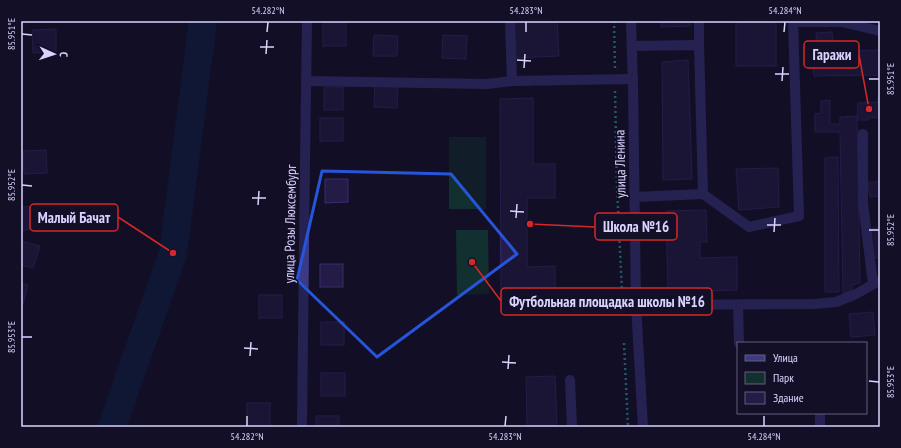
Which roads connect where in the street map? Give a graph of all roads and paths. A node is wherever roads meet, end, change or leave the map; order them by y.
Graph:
1 (307, 21) edge
2 (510, 21) edge
3 (614, 21) edge
4 (631, 21) edge
5 (699, 21) edge
6 (793, 22) edge
7 (880, 31) edge
8 (632, 46) junction
9 (699, 46) junction
10 (615, 79) junction
11 (633, 79) junction
12 (306, 81) junction
13 (512, 81) junction
14 (863, 134) dead end
15 (703, 194) junction
16 (635, 197) junction
17 (876, 283) edge
18 (622, 295) dead end
19 (636, 305) junction
20 (738, 305) junction
21 (624, 342) dead end
22 (739, 342) edge
23 (570, 380) dead end
24 (820, 414) edge
25 (302, 427) edge
26 (572, 427) edge
27 (628, 427) edge
28 (644, 427) edge
29 (820, 427) edge

1 - 12 street, улица Розы Люксембург
2 - 13 street
3 - 10 path
4 - 8 street, улица Ленина
5 - 9 street
6 - 7 street
6 - 15 street
8 - 9 street
8 - 11 street, улица Ленина
9 - 15 street
10 - 11 street
10 - 13 street
10 - 18 path
11 - 16 street, улица Ленина
12 - 13 street
12 - 25 street, улица Розы Люксембург
14 - 17 street
15 - 16 street
16 - 19 street, улица Ленина
17 - 20 street
19 - 20 street
19 - 28 street, улица Ленина
20 - 22 street
21 - 27 path
23 - 26 street
24 - 29 street

